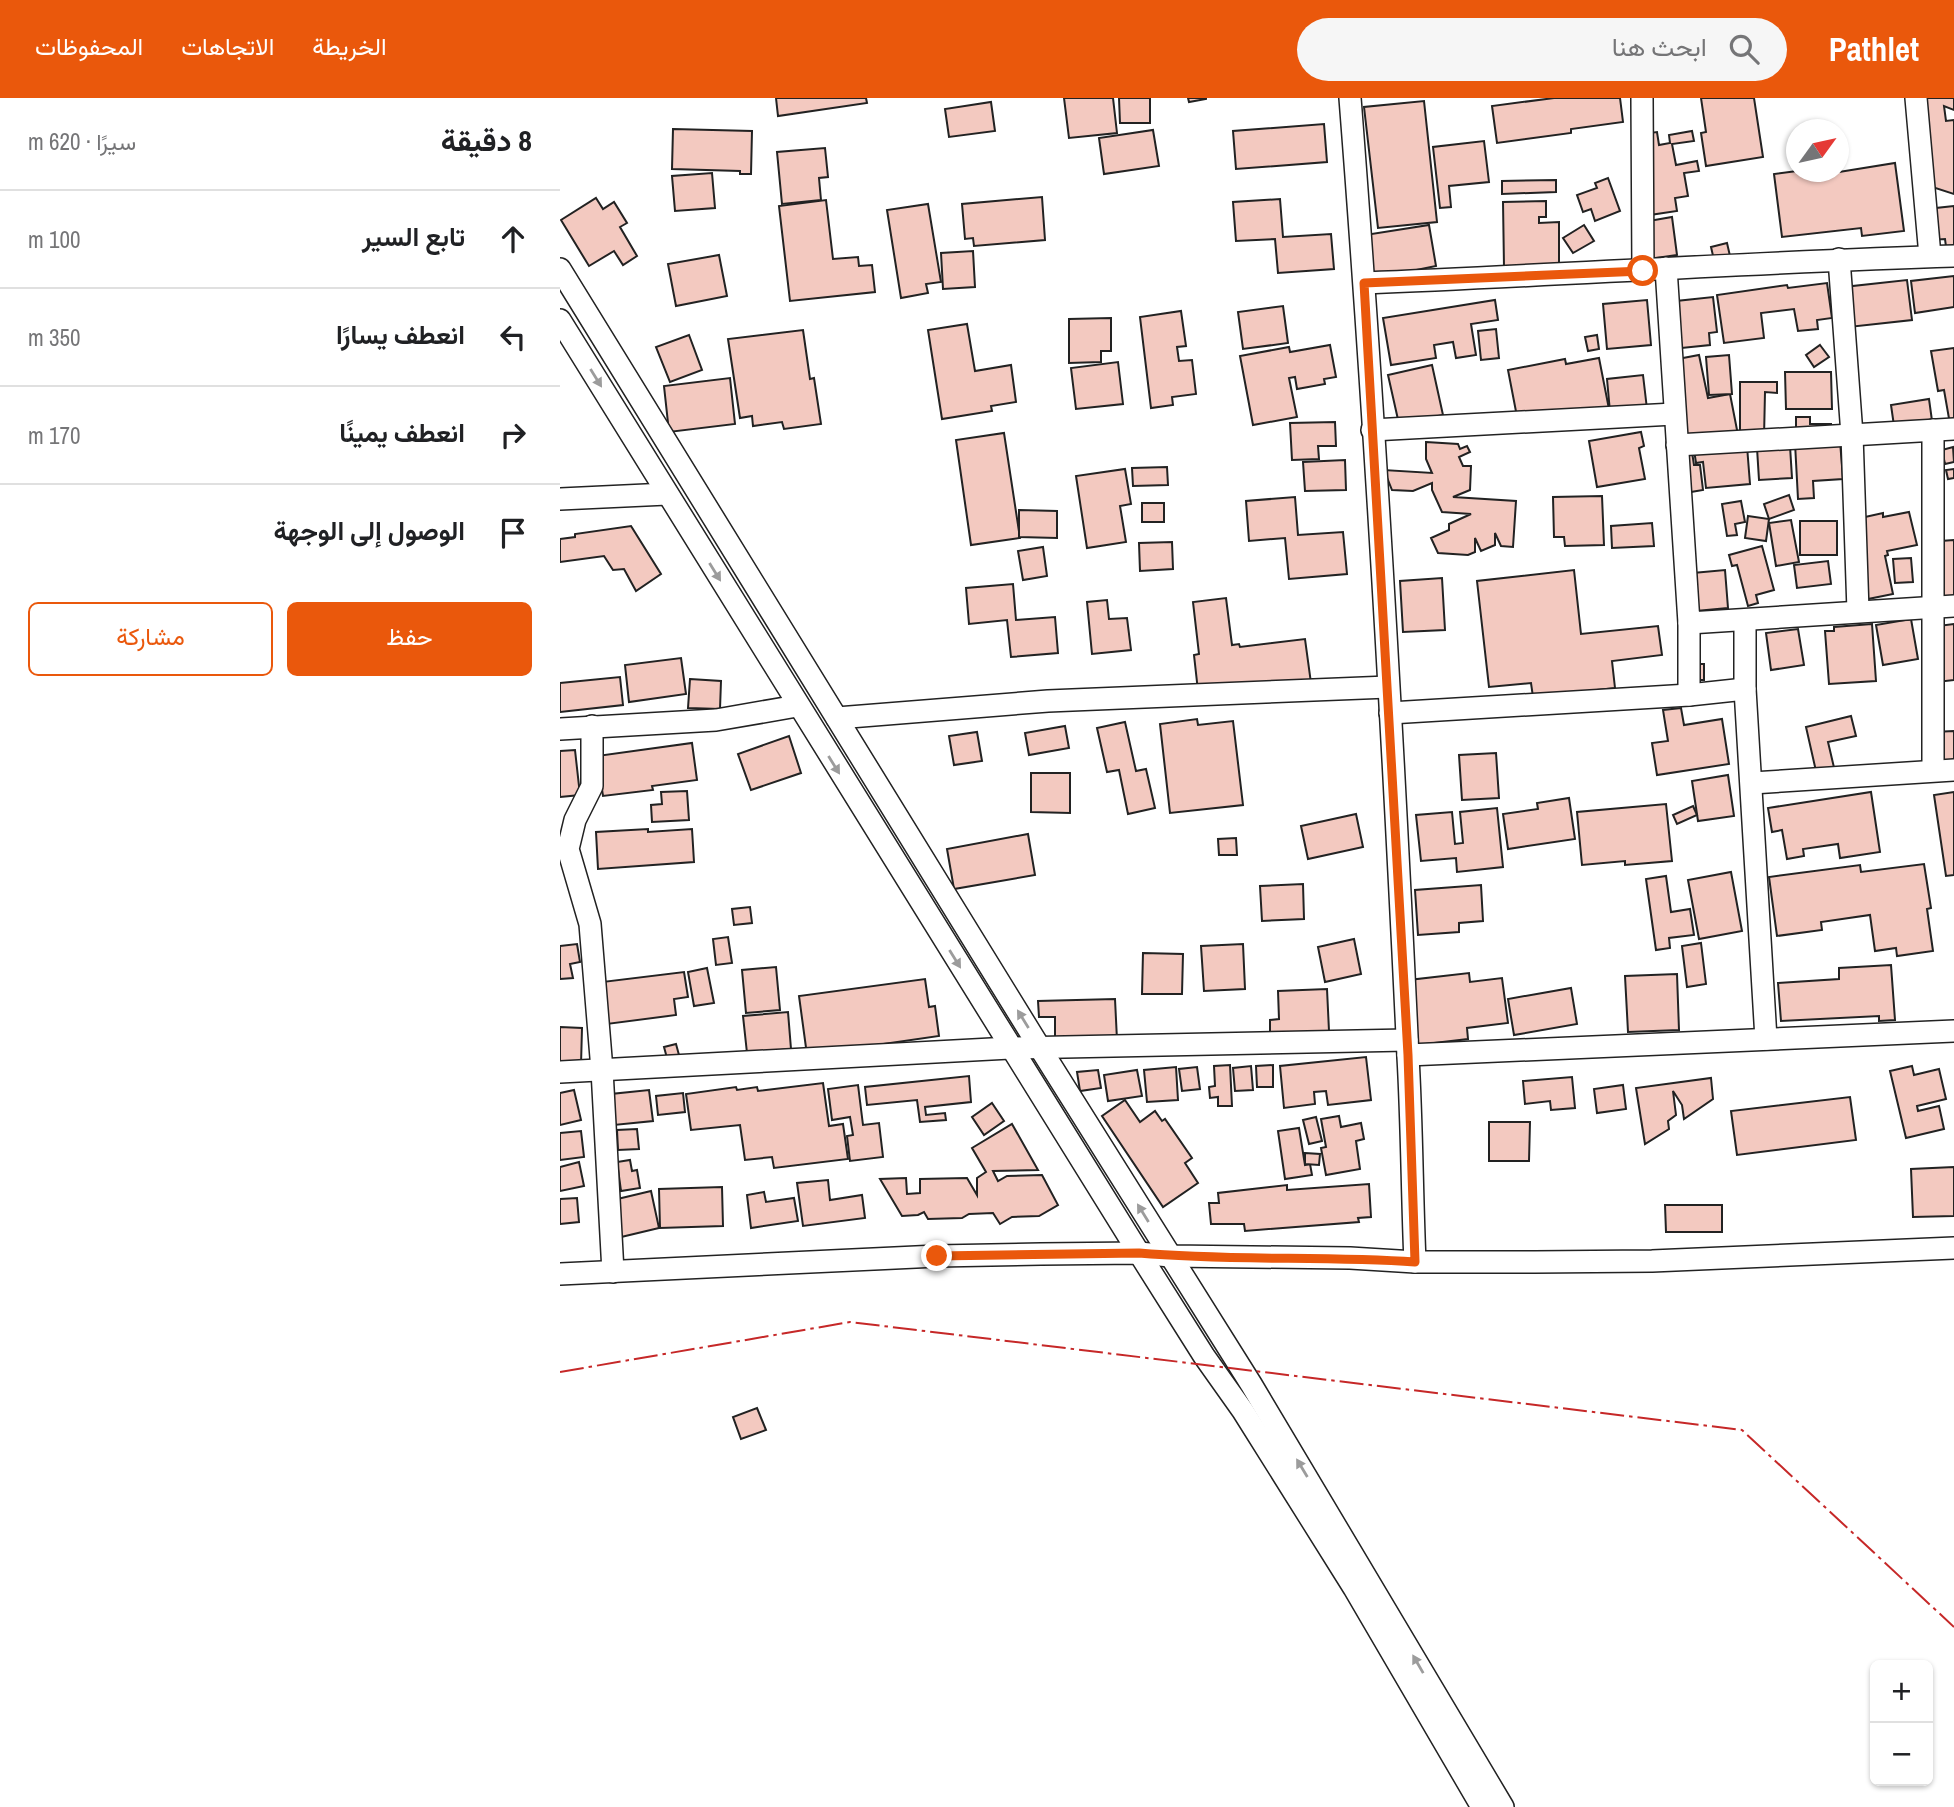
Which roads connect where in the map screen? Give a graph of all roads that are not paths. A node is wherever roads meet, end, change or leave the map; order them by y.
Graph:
1 (1350, 98) edge
2 (1642, 98) edge
3 (1916, 98) edge
4 (1930, 256) junction
5 (1954, 256) edge
6 (1839, 259) junction
7 (1666, 268) junction
8 (560, 270) edge
9 (1643, 271) junction
10 (1364, 283) junction
11 (560, 320) edge
12 (1674, 414) junction
13 (1944, 429) edge
14 (1372, 430) junction
15 (1853, 435) junction
16 (1677, 445) junction
17 (667, 494) junction
18 (560, 499) edge
19 (1944, 606) edge
20 (1858, 611) junction
21 (1745, 620) junction
22 (1689, 623) junction
23 (1388, 687) junction
24 (1745, 689) junction
25 (1689, 695) junction
26 (797, 706) junction
27 (1390, 713) junction
28 (837, 718) junction
29 (592, 726) junction
30 (560, 729) edge
31 (1944, 770) edge
32 (1752, 783) junction
33 (1954, 1031) edge
34 (1766, 1039) junction
35 (1010, 1048) junction
36 (1040, 1048) junction
37 (1408, 1048) junction
38 (602, 1070) junction
39 (560, 1072) edge
40 (1954, 1248) edge
41 (1139, 1253) junction
42 (1170, 1256) junction
43 (1415, 1262) junction
44 (613, 1272) junction
45 (560, 1274) edge
46 (1482, 1807) edge
47 (1503, 1807) edge

1 - 10 street
2 - 9 street
3 - 4 street
4 - 5 street
4 - 6 street
6 - 7 street
6 - 15 street
7 - 9 street
7 - 12 street
8 - 28 street
9 - 10 street
10 - 14 street
11 -> 17 street
12 - 14 street
12 - 16 street
13 - 15 street
13 - 19 street
14 - 23 street
15 - 16 street
15 - 20 street
16 - 22 street
17 - 18 street
17 -> 26 street
19 - 20 street
19 - 31 street
20 - 21 street
21 - 22 street
21 - 24 street
22 - 25 street
23 - 27 street
23 - 28 street
24 - 25 street
24 - 32 street
25 - 27 street
26 - 29 street
26 -> 35 street
27 - 37 street
36 -> 28 street
29 - 30 street
29 - 38 street
31 - 32 street
32 - 34 street
33 - 34 street
34 - 37 street
35 - 36 street
35 - 38 street
35 - 41 street
36 - 37 street
42 -> 36 street
37 - 43 street
38 - 39 street
38 - 44 street
40 - 43 street
41 - 42 street
41 - 44 street
41 - 46 street
42 - 43 street
47 -> 42 street
44 - 45 street

